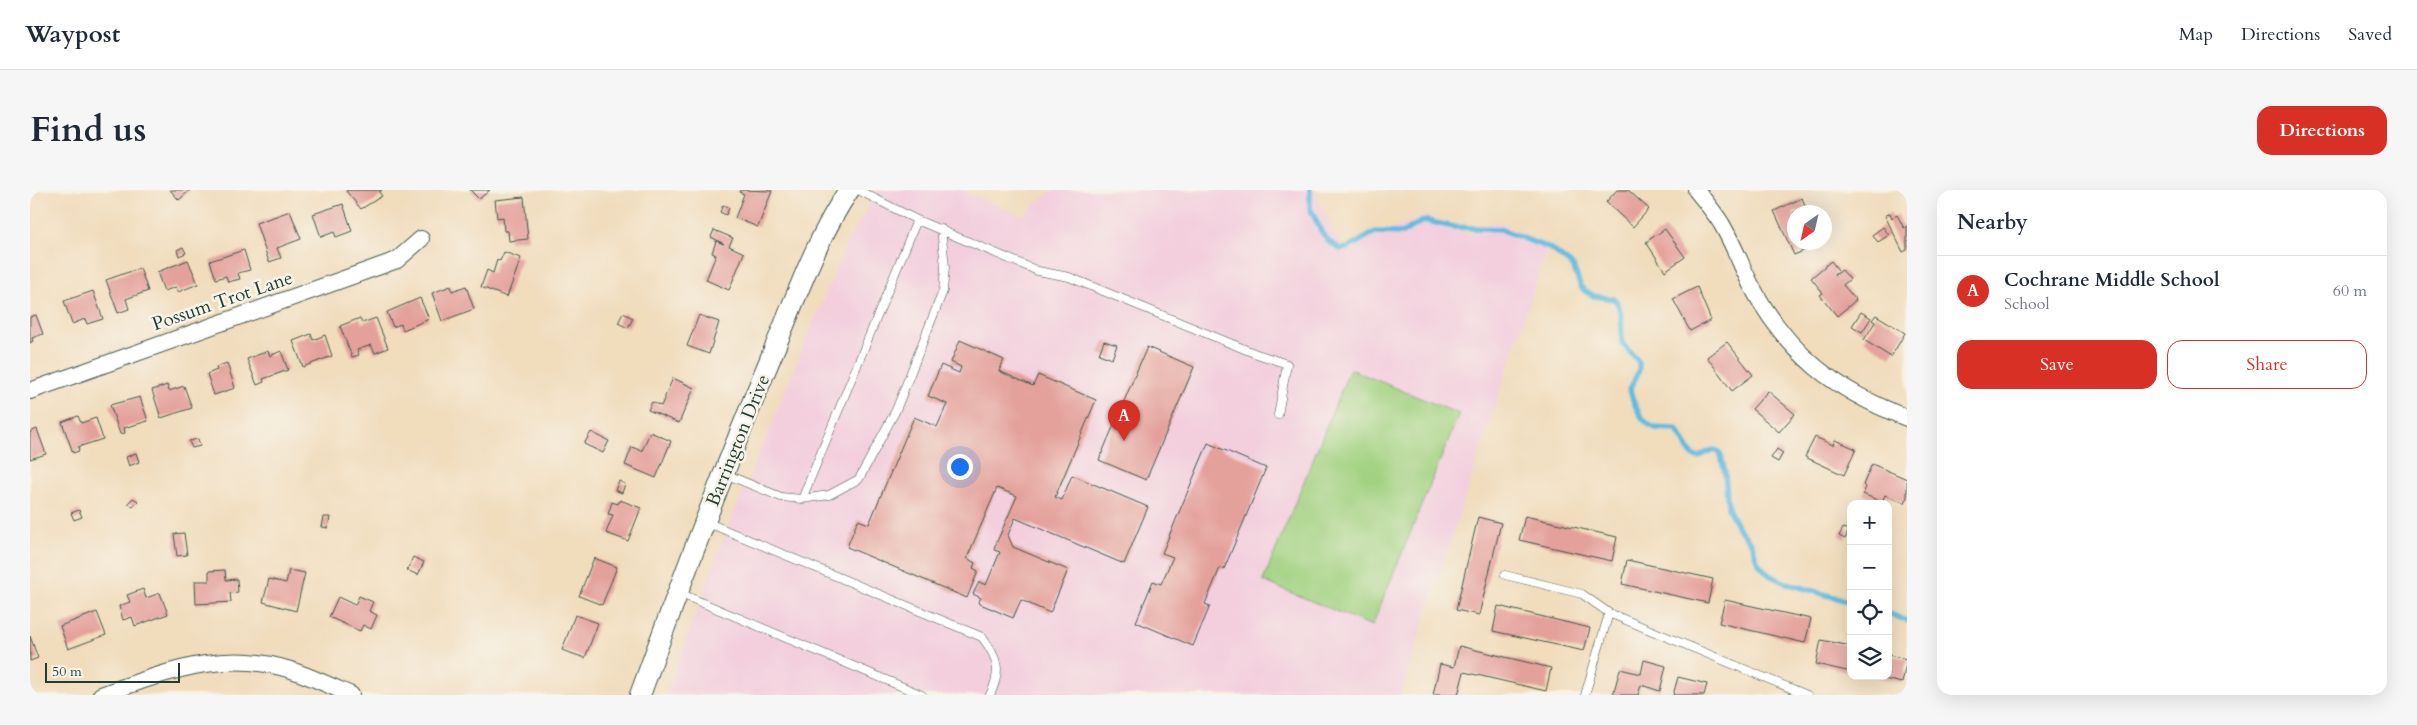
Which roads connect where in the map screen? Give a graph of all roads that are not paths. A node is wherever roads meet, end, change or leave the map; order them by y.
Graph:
1 (848, 190) edge
2 (858, 190) edge
3 (1696, 190) edge
4 (917, 220) junction
5 (941, 228) junction
6 (421, 239) dead end
7 (30, 390) edge
8 (1278, 415) dead end
9 (1907, 418) edge
10 (723, 474) junction
11 (802, 499) junction
12 (704, 522) junction
13 (1505, 574) dead end
14 (677, 592) junction
15 (1609, 613) junction
16 (101, 695) edge
17 (351, 695) edge
18 (640, 695) edge
19 (922, 695) edge
20 (990, 695) edge
21 (1585, 695) edge
22 (1807, 695) edge

1 - 10 street, Barrington Drive
2 - 4 lane
3 - 9 street
4 - 5 lane
4 - 11 lane
5 - 8 lane
5 - 11 lane
6 - 7 street, Possum Trot Lane
10 - 11 lane
10 - 12 street, Barrington Drive
12 - 14 street, Barrington Drive
12 - 20 lane
13 - 15 lane
14 - 18 street, Barrington Drive
14 - 19 lane
15 - 21 lane
15 - 22 lane
16 - 17 street

